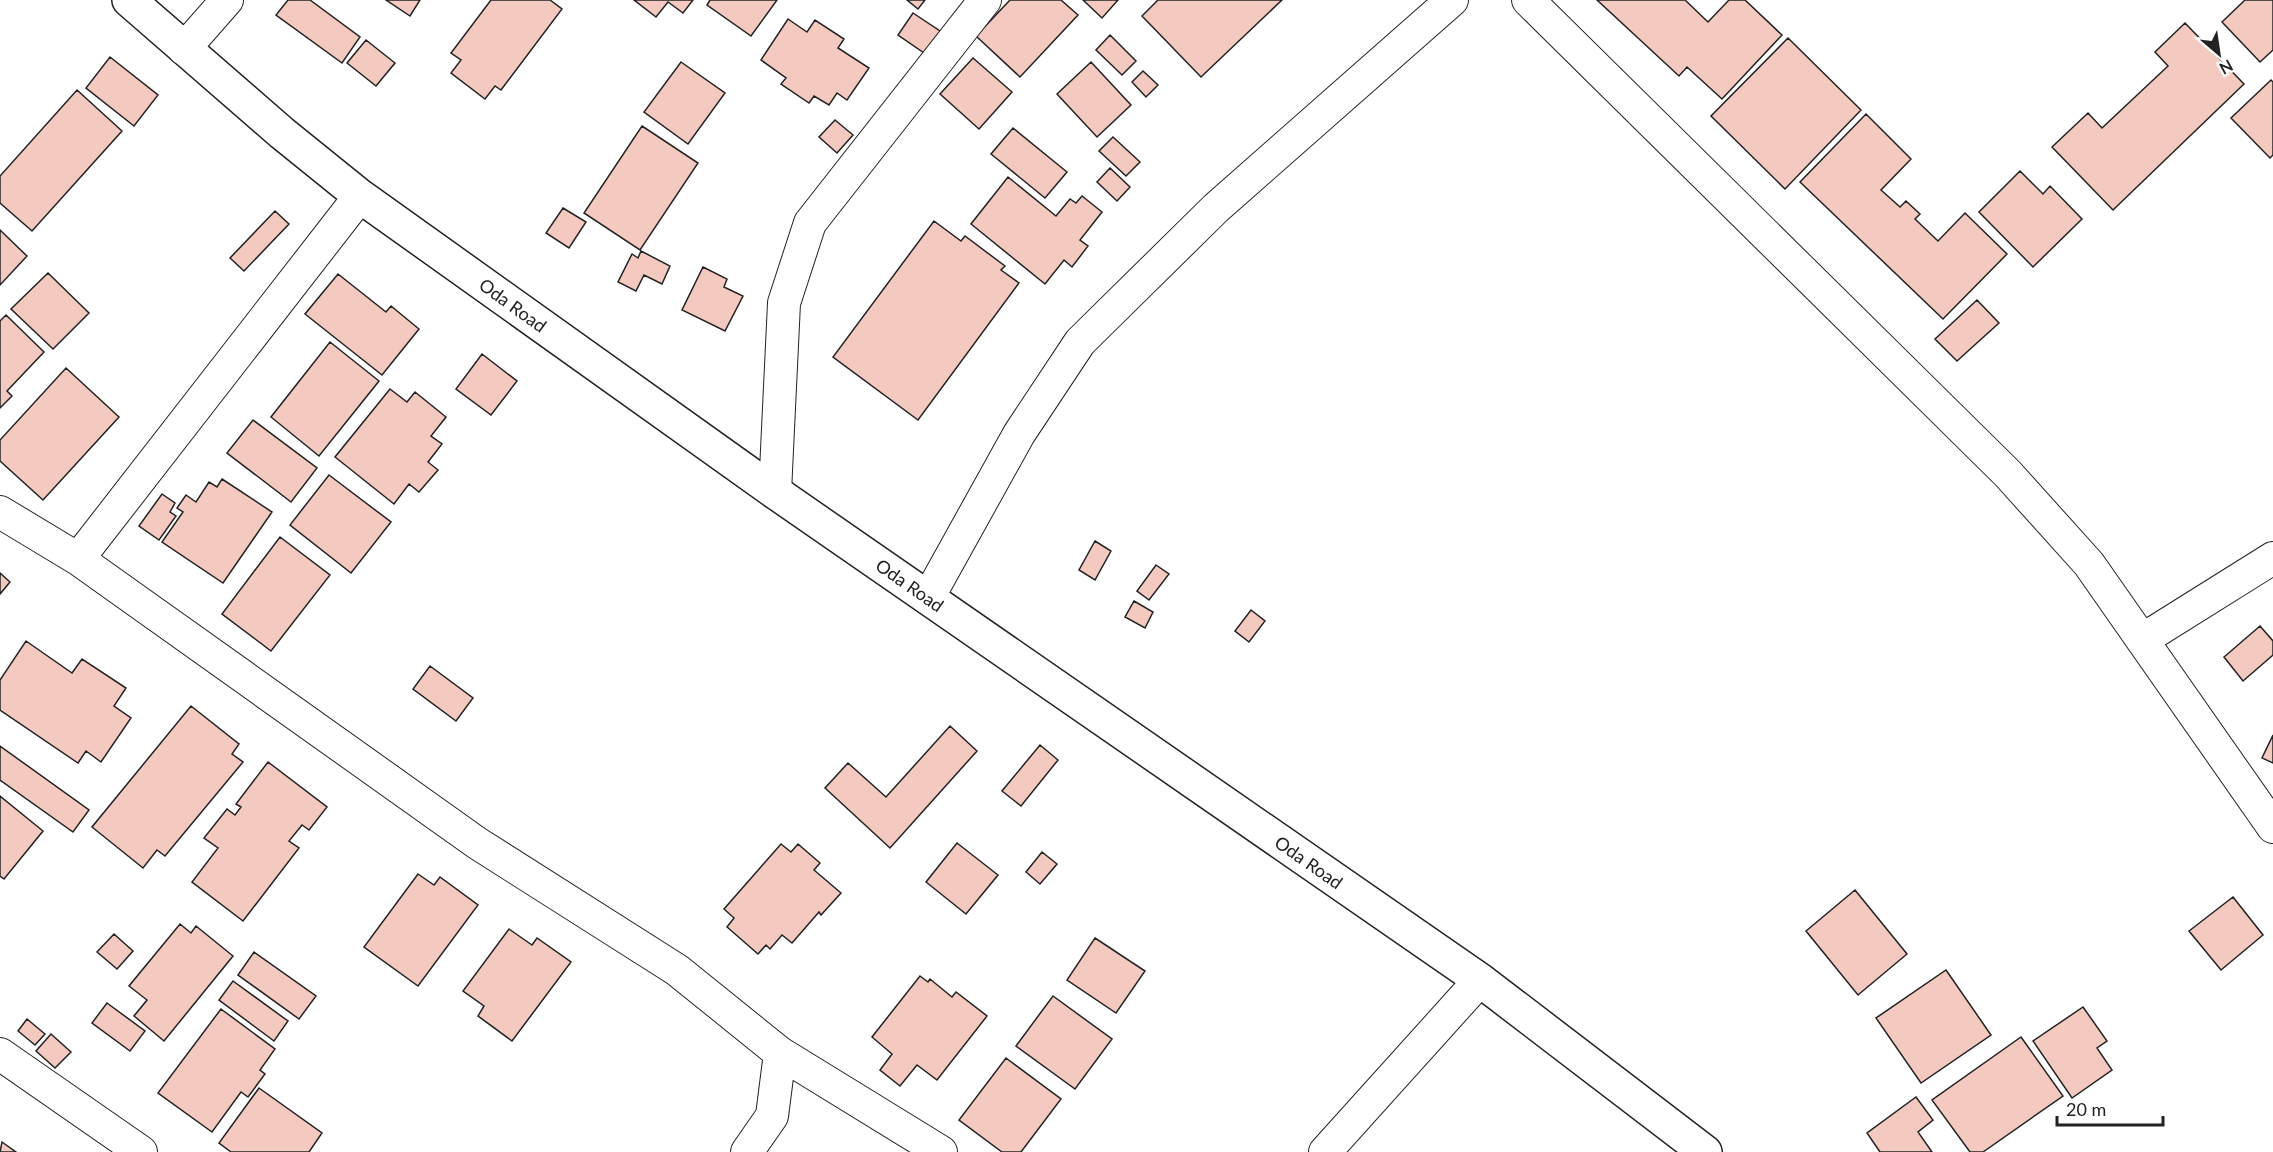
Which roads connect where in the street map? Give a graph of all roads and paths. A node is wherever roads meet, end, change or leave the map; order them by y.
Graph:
1 (129, 0) edge
2 (227, 0) edge
3 (985, 0) edge
4 (1452, 0) edge
5 (1528, 0) edge
6 (184, 49) junction
7 (360, 196) junction
8 (775, 492) junction
9 (0, 512) edge
10 (2273, 558) edge
11 (78, 559) junction
12 (928, 598) junction
13 (2142, 640) junction
14 (2273, 827) edge
15 (1480, 980) junction
16 (780, 1053) junction
17 (0, 1054) edge
18 (141, 1152) edge
19 (747, 1152) edge
20 (941, 1152) edge
21 (1325, 1152) edge
22 (1705, 1152) edge

1 - 6 street, Oda Road
2 - 6 street
3 - 8 street
4 - 12 street
5 - 13 street
6 - 7 street, Oda Road
7 - 8 street, Oda Road
7 - 11 street
8 - 12 street, Oda Road
9 - 11 street
10 - 13 street
11 - 16 street
12 - 15 street, Oda Road
13 - 14 street
15 - 21 street
15 - 22 street, Oda Road
16 - 19 street
16 - 20 street
17 - 18 street

